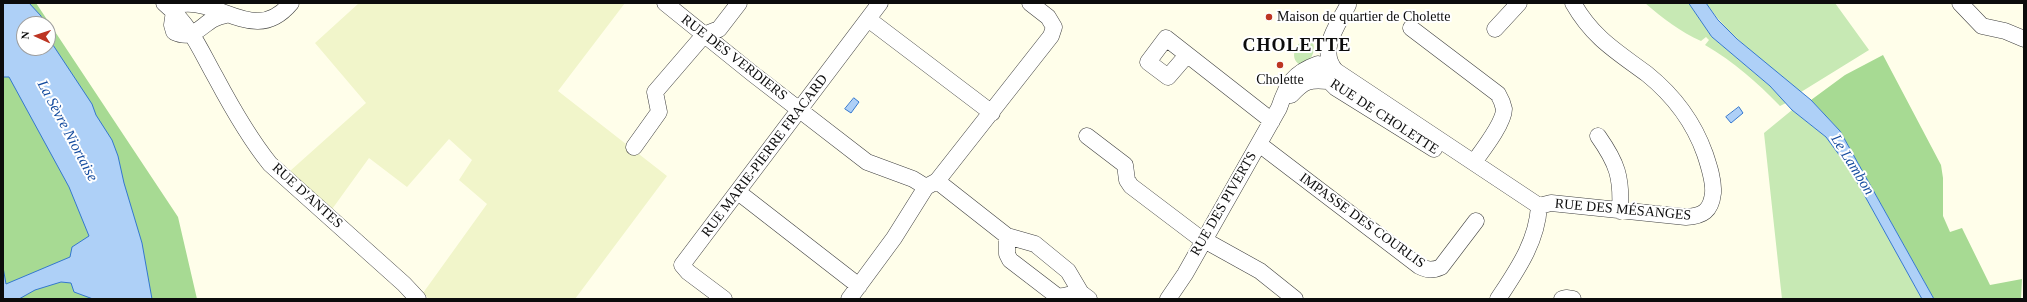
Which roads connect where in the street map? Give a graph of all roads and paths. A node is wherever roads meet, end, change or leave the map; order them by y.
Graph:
1 (153, 3) edge
2 (291, 3) edge
3 (665, 3) edge
4 (739, 3) edge
5 (880, 3) edge
6 (1030, 3) edge
7 (1518, 3) edge
8 (1573, 3) edge
9 (1960, 3) edge
10 (1348, 4) edge
11 (169, 7) edge
12 (226, 15) junction
13 (868, 19) junction
14 (1411, 28) dead end
15 (1495, 29) dead end
16 (2024, 29) edge
17 (2005, 31) junction
18 (174, 32) junction
19 (193, 34) junction
20 (704, 35) junction
21 (2024, 39) edge
22 (1187, 55) dead end
23 (1322, 71) junction
24 (215, 77) junction
25 (800, 110) junction
26 (992, 113) junction
27 (1276, 114) junction
28 (1087, 136) dead end
29 (1598, 136) dead end
30 (1258, 144) junction
31 (634, 147) dead end
32 (1474, 162) junction
33 (931, 184) junction
34 (738, 192) junction
35 (1519, 193) junction
36 (1539, 206) junction
37 (1620, 211) junction
38 (1476, 221) dead end
39 (1007, 236) junction
40 (1204, 240) junction
41 (859, 286) junction
42 (1085, 296) edge
43 (418, 299) edge
44 (724, 299) edge
45 (849, 299) edge
46 (1168, 299) edge
47 (1295, 299) edge
48 (1498, 299) edge
49 (1562, 299) edge
50 (1573, 299) edge

1 - 18 street, RUE D'ANTES
2 - 12 street
3 - 20 street, RUE DES VERDIERS
4 - 20 street
5 - 13 street, RUE MARIE-PIERRE FRACARD
6 - 26 street
7 - 15 street
8 - 37 street, RUE DES MÉSANGES
9 - 17 street
10 - 23 street, RUE DE CHOLETTE
11 - 12 street
11 - 18 street
11 - 19 street, RUE D'ANTES
12 - 19 street
13 - 25 street, RUE MARIE-PIERRE FRACARD
13 - 26 street
14 - 32 street
16 - 17 street
17 - 21 street
18 - 19 street
18 - 24 street, RUE D'ANTES
19 - 24 street, RUE D'ANTES
20 - 25 street, RUE DES VERDIERS
20 - 31 street
22 - 27 street
23 - 27 street, RUE DES PIVERTS
23 - 32 street, RUE DE CHOLETTE
23 - 35 street, RUE DE CHOLETTE
24 - 43 street, RUE D'ANTES
25 - 33 street, RUE DES VERDIERS
25 - 34 street, RUE MARIE-PIERRE FRACARD
26 - 33 street
27 - 30 street, RUE DES PIVERTS
28 - 40 street
29 - 37 street
30 - 38 street, IMPASSE DES COURLIS
30 - 40 street, RUE DES PIVERTS
32 - 35 street, RUE DE CHOLETTE
33 - 39 street, RUE DES VERDIERS
33 - 41 street
34 - 41 street
34 - 44 street, RUE MARIE-PIERRE FRACARD
35 - 36 street, RUE DE CHOLETTE
36 - 37 street, RUE DES MÉSANGES
36 - 48 street
39 - 42 street, RUE DES VERDIERS
39 - 42 street, RUE DES VERDIERS
40 - 46 street, RUE DES PIVERTS
40 - 47 street
41 - 45 street
49 - 50 street

